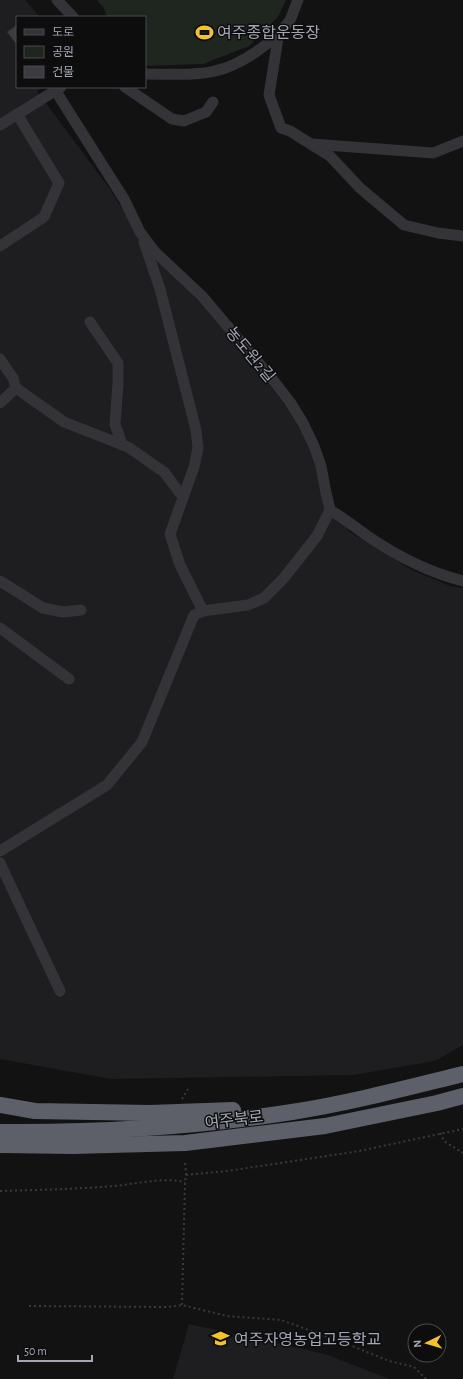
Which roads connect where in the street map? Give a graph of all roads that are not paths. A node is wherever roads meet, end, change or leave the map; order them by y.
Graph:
1 (58, 0) edge
2 (298, 0) edge
3 (72, 16) edge
4 (279, 32) junction
5 (146, 74) edge
6 (58, 88) edge
7 (126, 88) edge
8 (213, 102) dead end
9 (16, 114) junction
10 (0, 125) edge
11 (463, 141) edge
12 (310, 143) junction
13 (140, 232) junction
14 (463, 236) edge
15 (0, 246) edge
16 (90, 322) dead end
17 (0, 359) edge
18 (16, 388) junction
19 (0, 403) edge
20 (122, 445) junction
21 (183, 497) junction
22 (330, 510) junction
23 (0, 581) edge
24 (463, 581) edge
25 (81, 610) dead end
26 (203, 612) junction
27 (0, 628) edge
28 (69, 679) dead end
29 (0, 851) edge
30 (0, 863) edge
31 (60, 991) dead end
32 (463, 1074) edge
33 (374, 1096) junction
34 (463, 1096) edge
35 (0, 1105) edge
36 (0, 1132) edge
37 (0, 1145) edge

1 - 3 street
2 - 4 street
4 - 5 street
4 - 12 street
6 - 9 street
6 - 13 street, 농도원2길
7 - 8 street
9 - 10 street
9 - 15 street
11 - 12 street
12 - 14 street
13 - 21 street
13 - 22 street, 농도원2길
16 - 20 street
17 - 18 street
18 - 19 street
18 - 20 street
20 - 21 street
21 - 26 street
22 - 24 street
22 - 26 street
23 - 25 street
26 - 29 street
27 - 28 street
30 - 31 street
32 - 33 highway, 여주북로
33 - 35 highway
33 - 36 highway, 여주북로
34 - 37 highway, 여주북로

